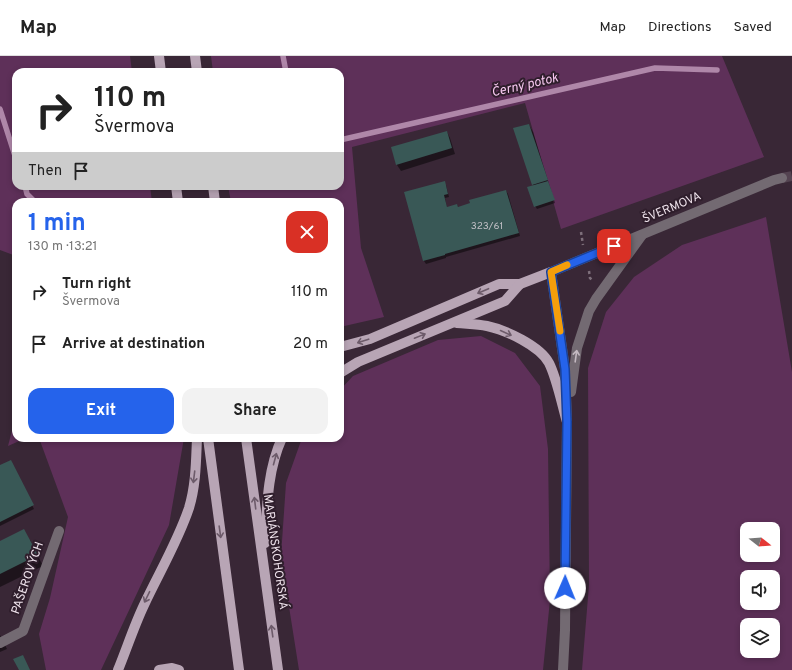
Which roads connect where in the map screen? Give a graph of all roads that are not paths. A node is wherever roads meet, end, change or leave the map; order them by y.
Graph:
1 (159, 56) edge
2 (195, 56) edge
3 (160, 68) edge
4 (196, 68) edge
5 (782, 178) tunnel mouth
6 (642, 235) junction
7 (551, 272) junction
8 (520, 284) junction
9 (455, 322) junction
10 (344, 347) edge
11 (344, 371) edge
12 (567, 422) junction
13 (197, 442) edge
14 (209, 442) edge
15 (247, 442) edge
16 (280, 442) edge
17 (59, 531) dead end
18 (263, 567) junction
19 (0, 643) edge
20 (118, 670) edge
21 (159, 670) edge
22 (179, 670) edge
23 (239, 670) edge
24 (278, 670) edge
25 (562, 670) edge

1 - 3 main road
2 - 4 main road
5 - 6 street, ŠVERMOVA
6 - 7 street, ŠVERMOVA
12 -> 6 street
7 - 8 main road
7 - 12 street
8 - 9 main road
8 -> 10 main road
11 -> 9 main road
9 -> 12 main road
12 - 25 street
13 -> 20 main road
14 -> 23 main road
18 -> 15 main road, MARIÁNSKOHORSKÁ
18 -> 16 main road
17 - 19 street, PAŠEROVÝCH
24 -> 18 main road, MARIÁNSKOHORSKÁ
21 - 22 main road

